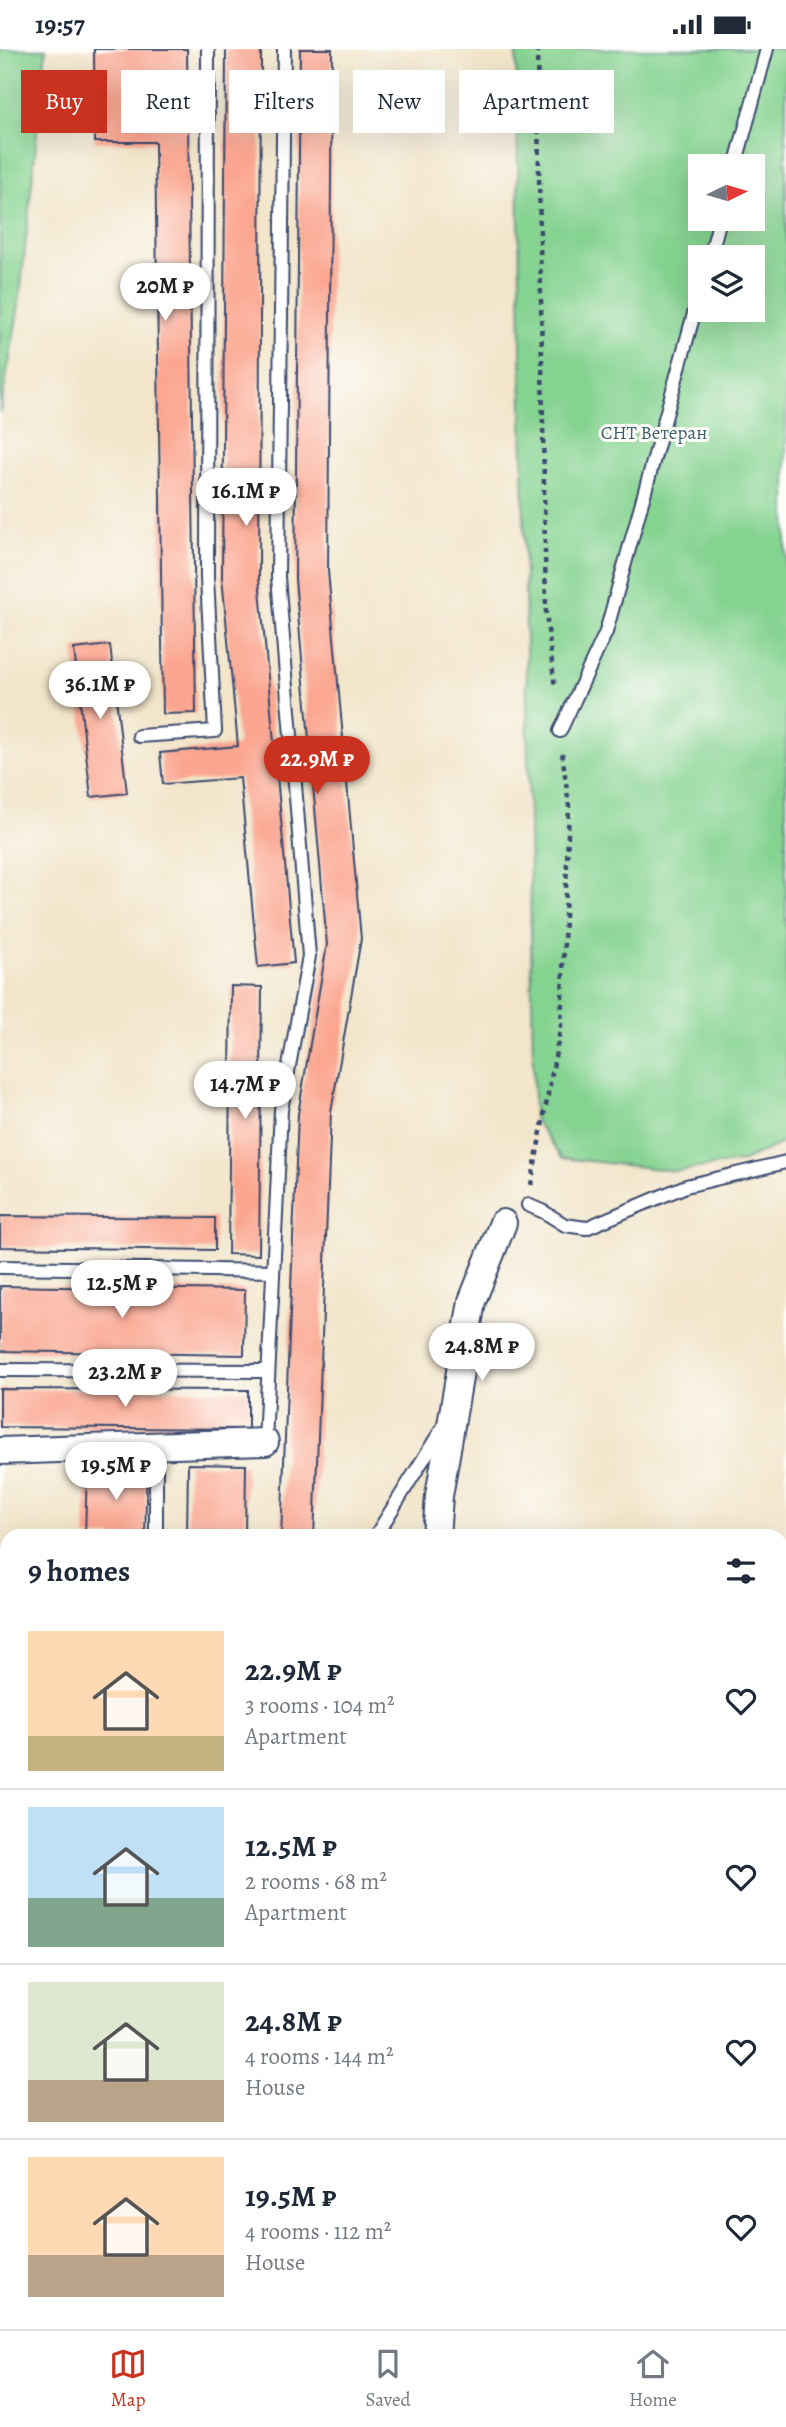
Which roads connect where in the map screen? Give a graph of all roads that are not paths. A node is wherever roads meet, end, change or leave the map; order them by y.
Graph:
1 (208, 49) edge
2 (284, 49) edge
3 (767, 49) edge
4 (738, 154) edge
5 (692, 322) edge
6 (560, 731) road end
7 (139, 736) dead end
8 (786, 1162) edge
9 (528, 1205) road end
10 (503, 1223) dead end
11 (0, 1267) edge
12 (273, 1271) junction
13 (0, 1370) edge
14 (268, 1371) junction
15 (454, 1411) junction
16 (265, 1442) joint
17 (156, 1446) junction
18 (0, 1451) edge
19 (156, 1529) edge
20 (380, 1529) edge
21 (437, 1529) edge

1 - 7 lane
2 - 12 lane
3 - 4 lane
5 - 6 lane
8 - 9 lane
10 - 15 street
11 - 12 lane
12 - 14 lane
13 - 14 lane
14 - 16 lane
15 - 20 lane
15 - 21 street
16 - 17 street
17 - 18 street
17 - 19 lane

